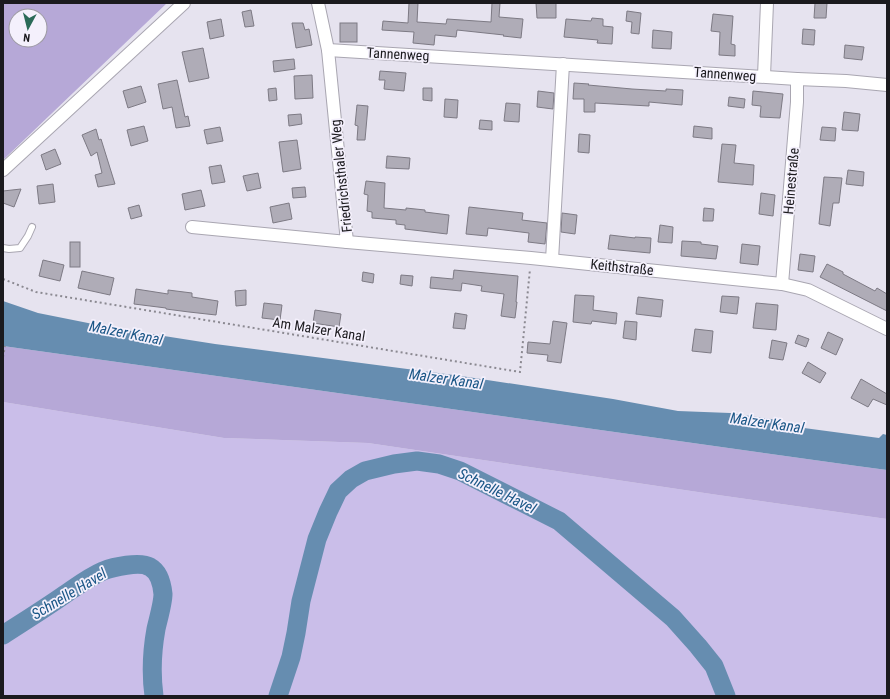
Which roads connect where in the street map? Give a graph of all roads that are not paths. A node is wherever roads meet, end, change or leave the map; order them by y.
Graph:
1 (184, 3) edge
2 (318, 3) edge
3 (767, 3) edge
4 (328, 50) junction
5 (563, 64) junction
6 (764, 76) junction
7 (797, 79) junction
8 (887, 85) edge
9 (3, 170) edge
10 (32, 227) dead end
11 (192, 227) dead end
12 (347, 242) junction
13 (3, 248) edge
14 (552, 260) junction
15 (782, 284) junction
16 (887, 329) edge

1 - 9 street
2 - 4 street, Friedrichsthaler Weg
3 - 6 street
4 - 5 street, Tannenweg
4 - 12 street, Friedrichsthaler Weg
5 - 6 street, Tannenweg
5 - 14 street
6 - 7 street, Tannenweg
7 - 8 street, Tannenweg
7 - 15 street, Heinestraße
10 - 13 lane
11 - 12 street, Friedrichsthaler Weg
12 - 14 street, Keithstraße
14 - 15 street, Keithstraße
15 - 16 street, Keithstraße

